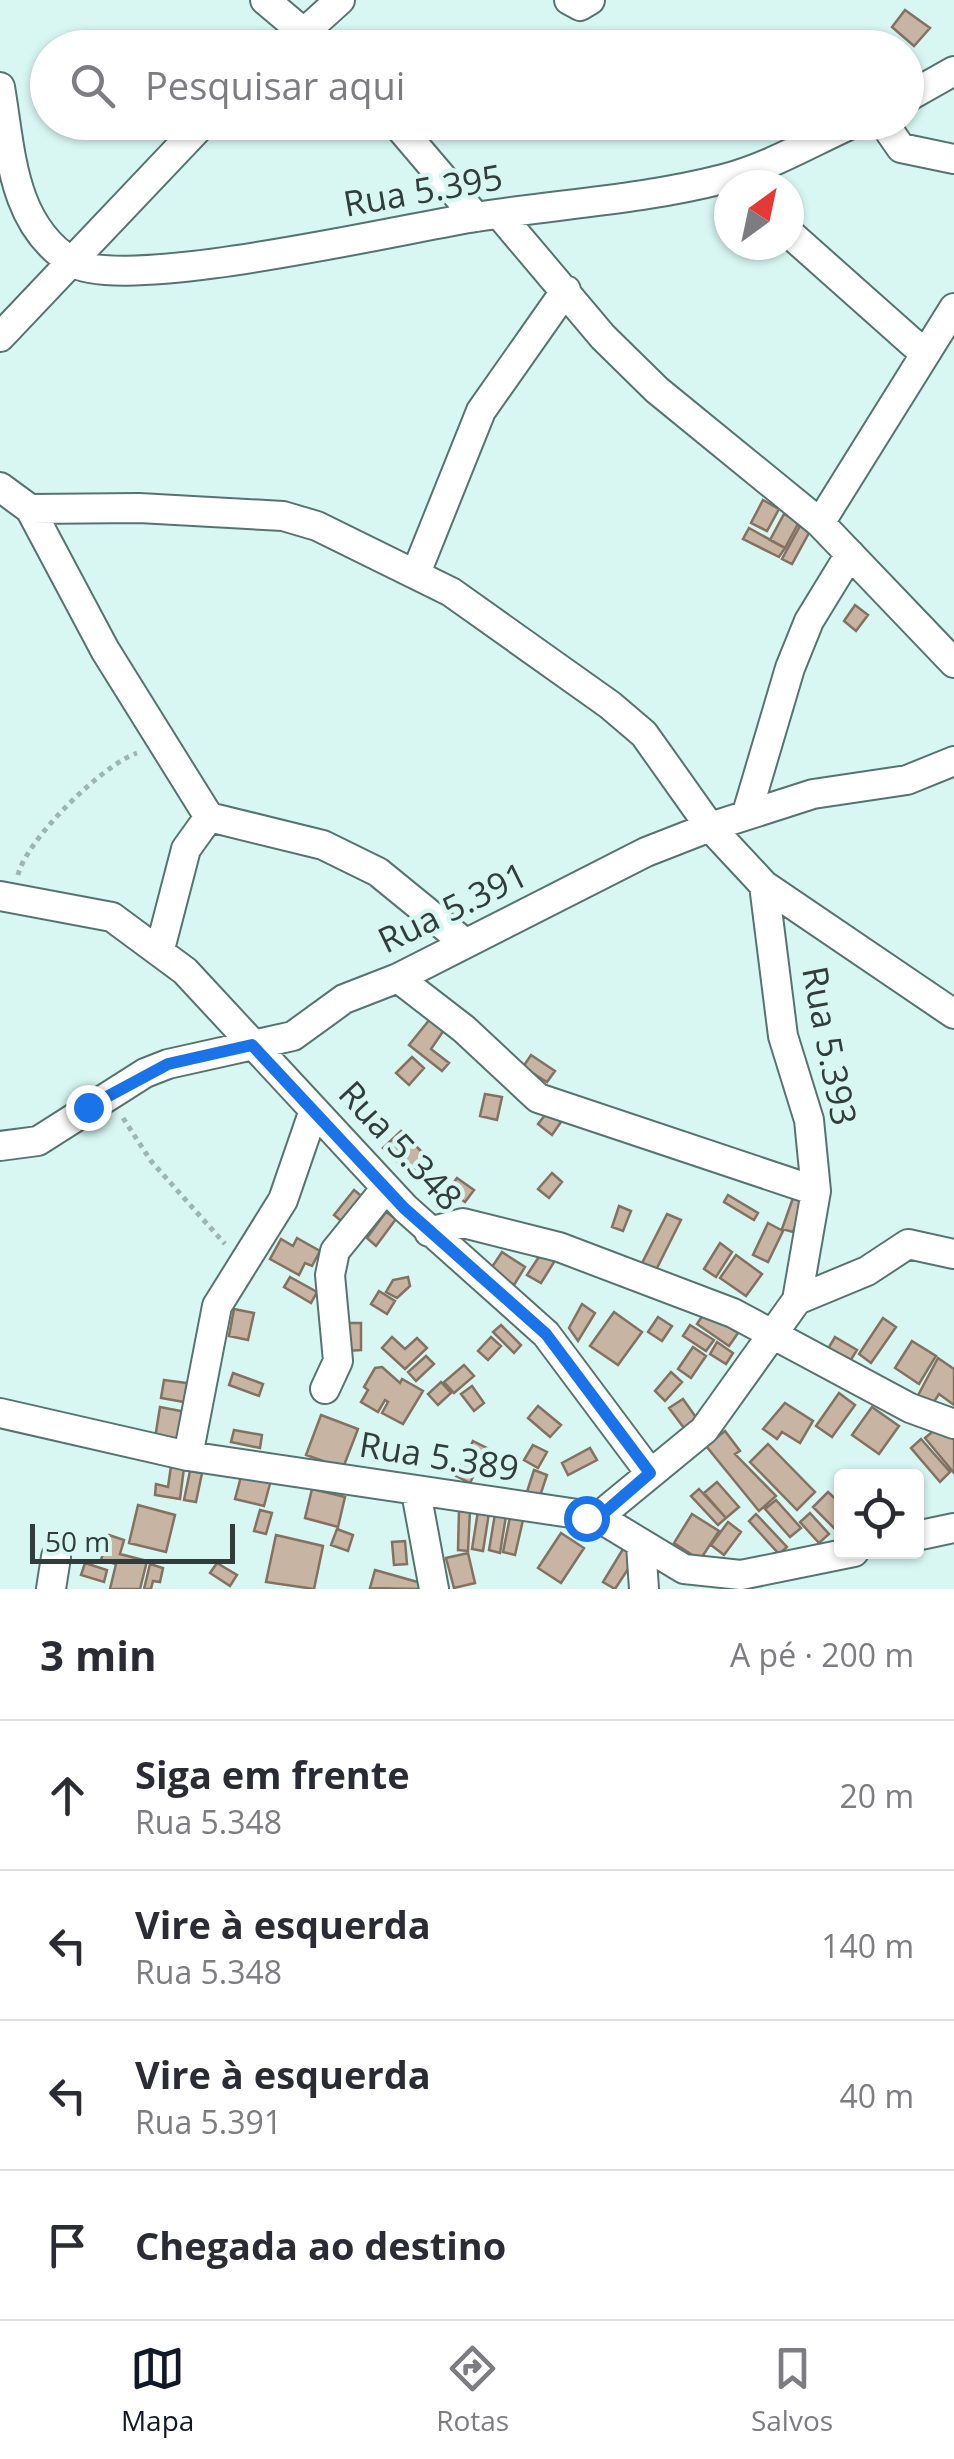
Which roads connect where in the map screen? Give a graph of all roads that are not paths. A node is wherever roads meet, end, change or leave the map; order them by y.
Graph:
1 (265, 0) edge
2 (340, 0) edge
3 (569, 0) edge
4 (590, 0) edge
5 (294, 30) edge
6 (315, 30) edge
7 (954, 71) edge
8 (0, 86) edge
9 (924, 88) edge
10 (187, 140) edge
11 (413, 140) edge
12 (818, 140) edge
13 (896, 140) edge
14 (954, 159) edge
15 (756, 170) edge
16 (714, 185) edge
17 (488, 216) junction
18 (804, 246) edge
19 (73, 263) junction
20 (566, 290) junction
21 (954, 308) edge
22 (0, 337) edge
23 (925, 354) junction
24 (0, 487) edge
25 (30, 510) junction
26 (820, 523) junction
27 (850, 554) junction
28 (416, 573) junction
29 (954, 663) edge
30 (954, 761) edge
31 (747, 813) junction
32 (209, 817) junction
33 (710, 827) junction
34 (764, 885) junction
35 (7, 897) edge
36 (465, 943) junction
37 (160, 949) junction
38 (398, 978) junction
39 (954, 1014) edge
40 (252, 1045) junction
41 (314, 1110) junction
42 (0, 1146) edge
43 (386, 1188) junction
44 (816, 1191) junction
45 (428, 1232) junction
46 (926, 1246) junction
47 (954, 1254) edge
48 (954, 1265) edge
49 (798, 1300) junction
50 (772, 1330) junction
51 (325, 1389) dead end
52 (0, 1413) edge
53 (954, 1424) edge
54 (188, 1456) junction
55 (650, 1473) junction
56 (416, 1492) junction
57 (598, 1518) junction
58 (954, 1528) edge
59 (924, 1534) edge
60 (642, 1545) junction
61 (834, 1556) edge
62 (56, 1557) dead end
63 (51, 1589) edge
64 (434, 1589) edge
65 (644, 1589) edge

1 - 5 street
2 - 6 street
3 - 4 street
7 - 9 street
8 - 19 street
10 - 19 street
11 - 17 street
12 - 15 street, Rua 5.395
13 - 14 street
16 - 17 street, Rua 5.395
17 - 19 street, Rua 5.395
17 - 20 street
18 - 23 street
19 - 22 street
20 - 26 street
20 - 28 street
21 - 23 street
23 - 26 street
24 - 25 street
25 - 28 street
25 - 32 street
26 - 27 street
27 - 29 street
27 - 31 street
28 - 33 street
30 - 31 street, Rua 5.391
31 - 33 street, Rua 5.391
32 - 36 street
32 - 37 street
33 - 34 street
33 - 36 street, Rua 5.391
34 - 39 street
34 - 44 street, Rua 5.393
35 - 37 street, Rua 5.348
36 - 38 street, Rua 5.391
37 - 40 street, Rua 5.348
38 - 40 street, Rua 5.391
38 - 44 street
40 - 41 street, Rua 5.348
40 - 42 street, Rua 5.391
41 - 43 street, Rua 5.348
41 - 54 street
43 - 45 street, Rua 5.348
43 - 51 street
44 - 49 street, Rua 5.393
45 - 50 street
45 - 55 street, Rua 5.348
46 - 47 street
46 - 48 street
46 - 49 street
49 - 50 street
50 - 53 street
50 - 55 street
52 - 54 street, Rua 5.389
54 - 56 street, Rua 5.389
55 - 57 street
56 - 57 street, Rua 5.389
56 - 64 street
57 - 60 street, Rua 5.389
58 - 59 street
60 - 61 street, Rua 5.389
60 - 65 street
62 - 63 street

